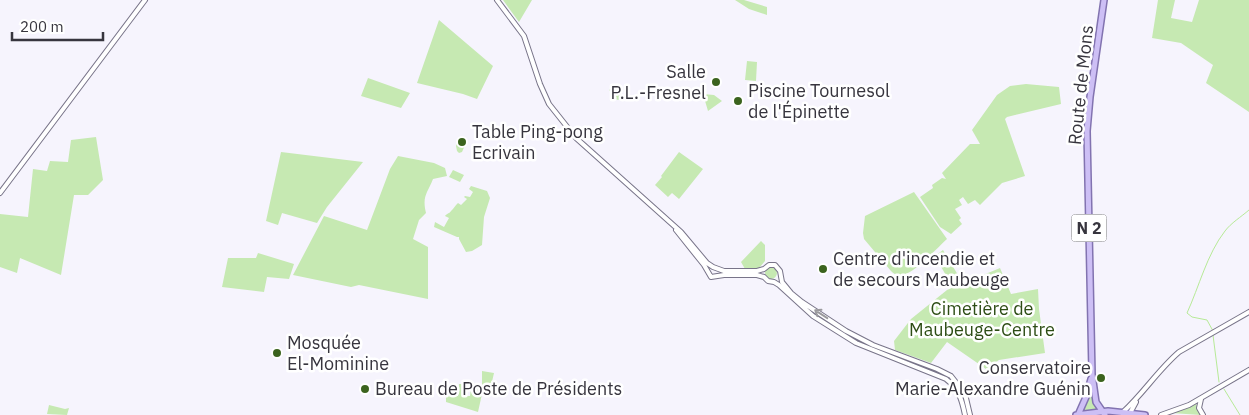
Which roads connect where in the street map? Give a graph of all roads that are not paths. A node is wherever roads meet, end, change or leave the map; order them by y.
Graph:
1 (145, 0) edge
2 (497, 0) edge
3 (1104, 0) edge
4 (0, 193) edge
5 (671, 224) junction
6 (713, 267) junction
7 (764, 269) junction
8 (718, 270) junction
9 (708, 271) junction
10 (717, 276) junction
11 (780, 276) junction
12 (764, 277) junction
13 (774, 282) junction
14 (1249, 312) edge
15 (1249, 370) edge
16 (1092, 374) junction
17 (1202, 398) junction
18 (1137, 400) junction
19 (1135, 405) junction
20 (1104, 413) edge
21 (1127, 414) edge
22 (1138, 414) edge
23 (966, 415) edge
24 (1077, 415) edge
25 (1145, 415) edge
26 (1161, 415) edge
27 (1203, 415) edge

1 - 4 street
2 - 5 street
3 - 16 main road, Route de Mons / N 2
5 - 6 street
5 - 9 street
6 - 8 street
6 - 9 street
7 - 8 street
7 - 11 street
7 - 12 street
8 - 10 street
9 - 10 street
10 - 12 street
11 - 13 street
23 -> 11 street
12 - 13 street
13 - 23 street
14 - 18 street
15 - 17 street
16 - 20 main road, Route de Mons / N 2
16 - 24 main road, N 2
17 - 26 street
17 - 27 street
18 - 19 street
18 - 21 street
19 - 21 street
19 - 22 street
20 - 21 main road
20 - 24 main road, N 2
21 - 22 main road
22 - 25 main road

